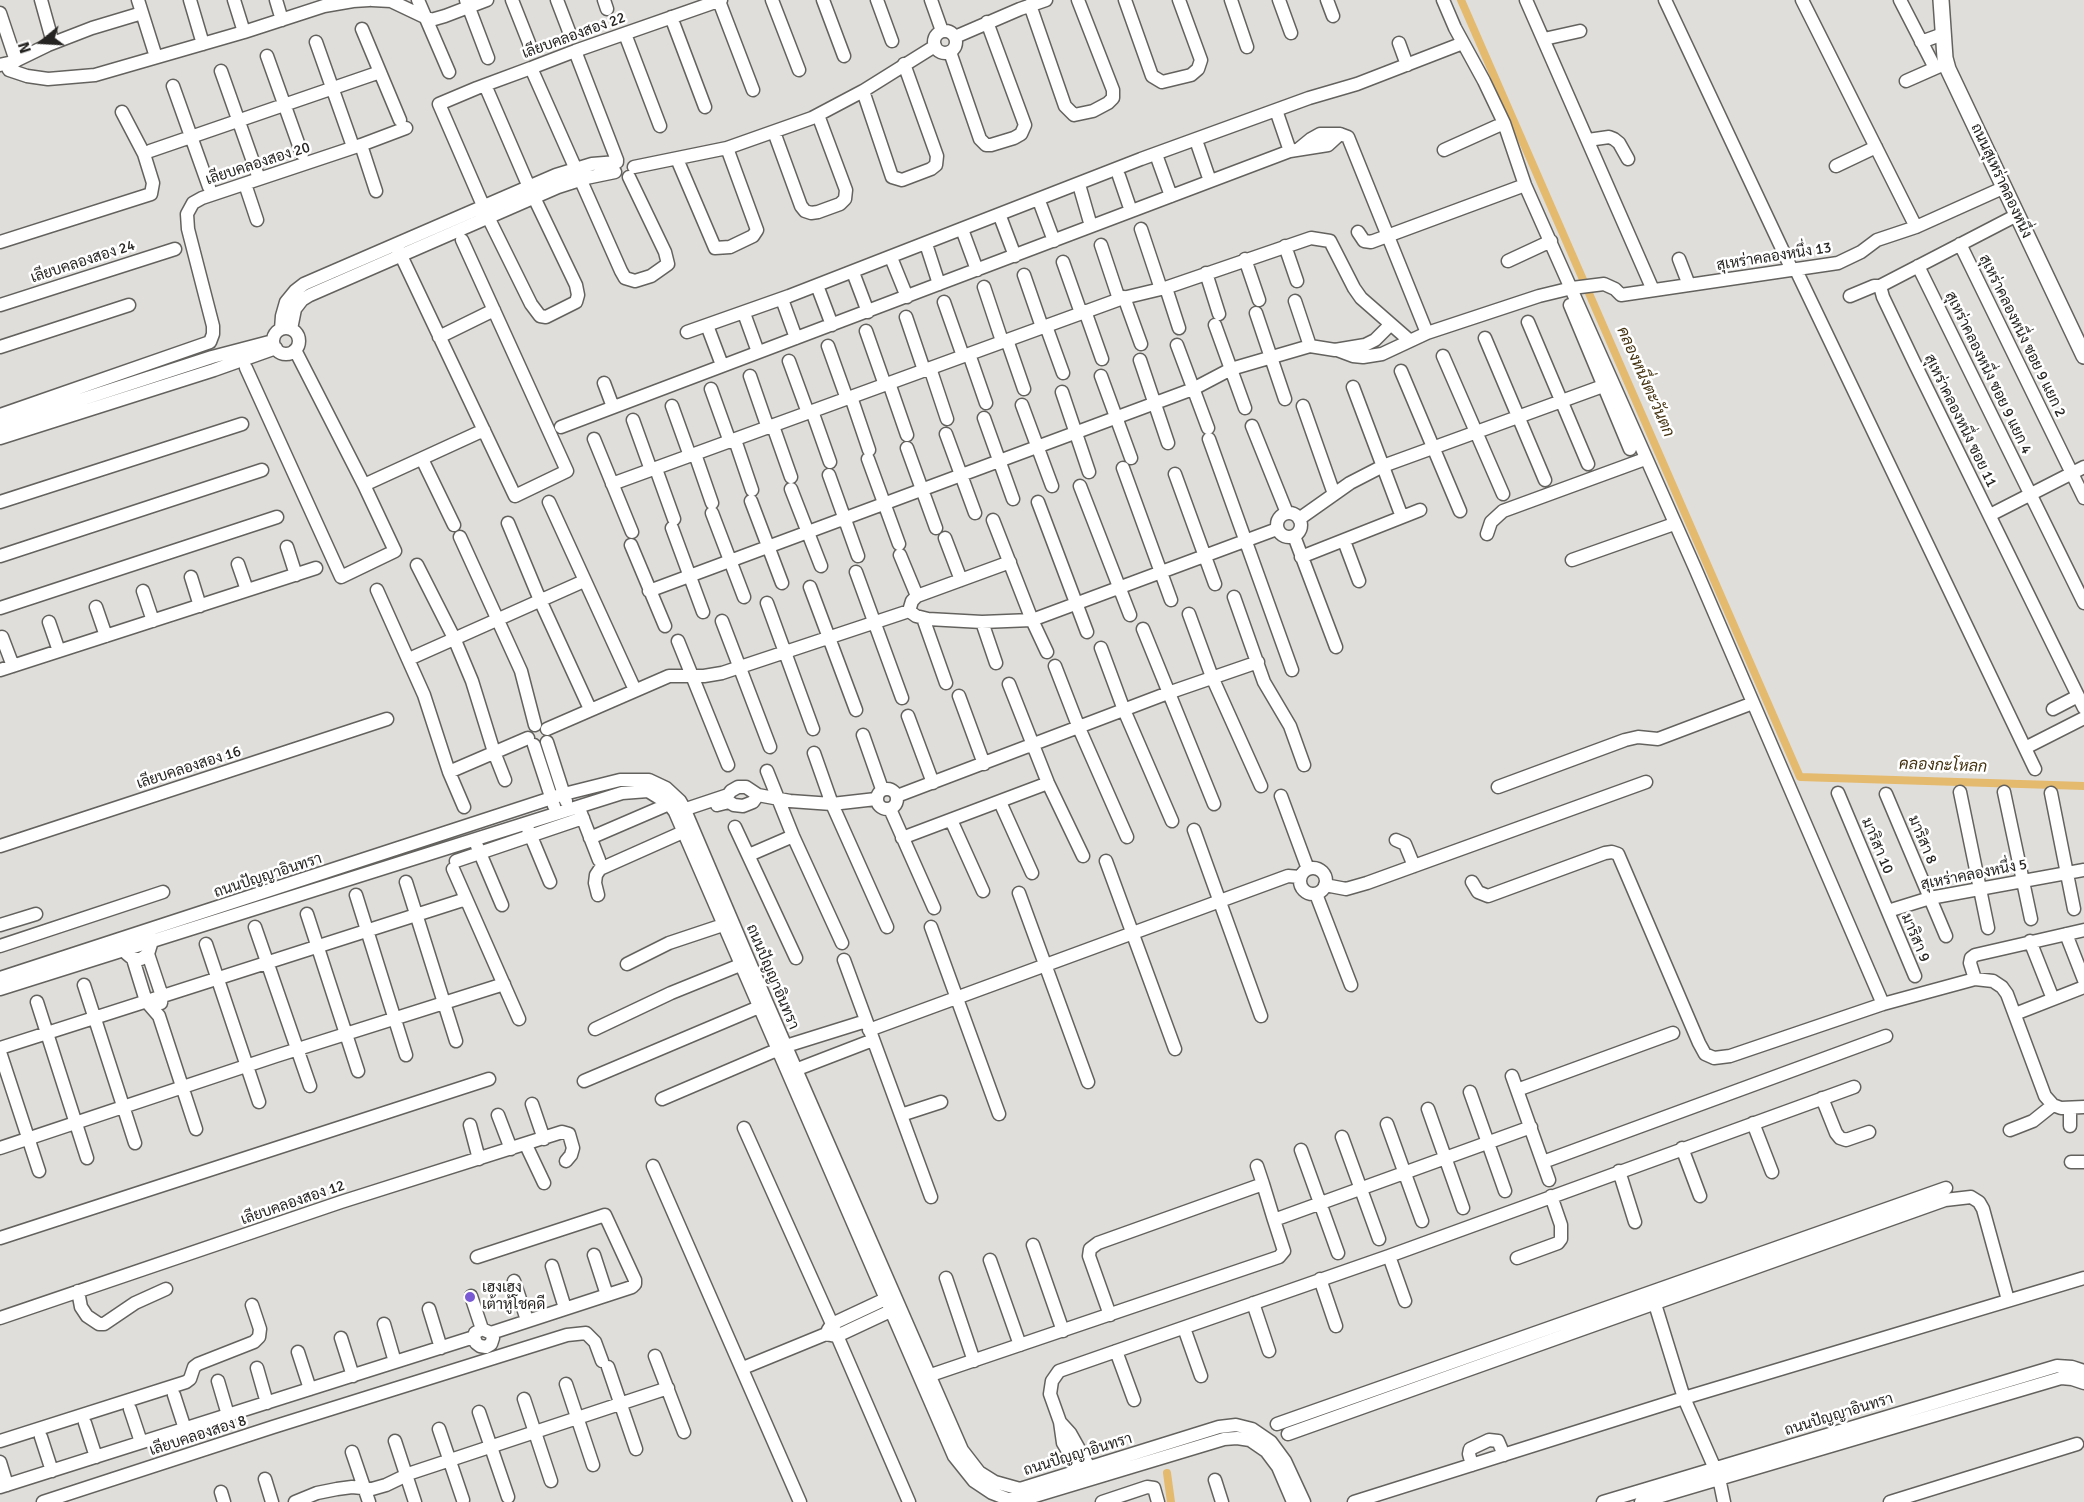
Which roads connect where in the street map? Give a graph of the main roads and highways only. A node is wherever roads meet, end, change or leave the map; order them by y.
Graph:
1 (1941, 0) edge
2 (2084, 356) edge

1 - 2 main road, ถนนสุเหร่าคลองหนึ่ง

